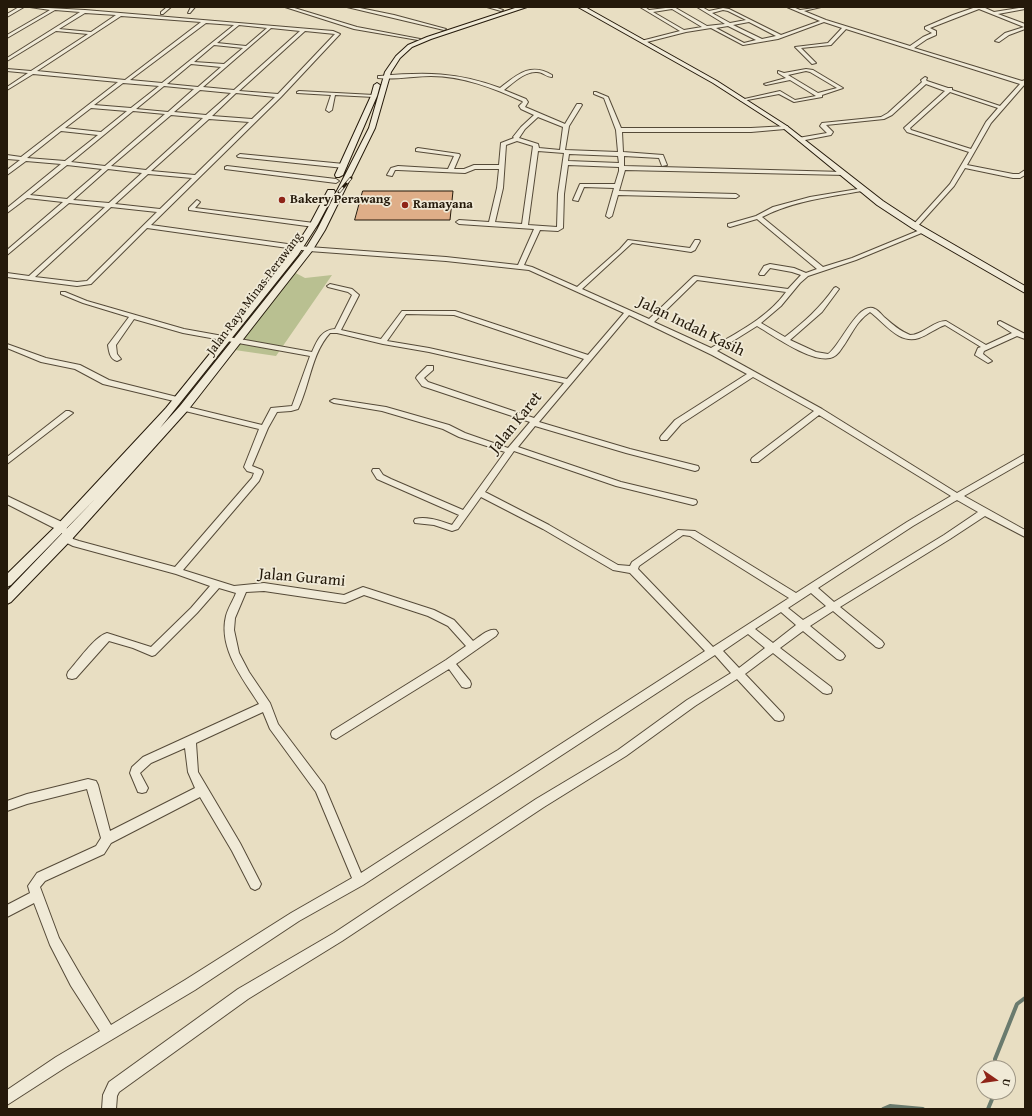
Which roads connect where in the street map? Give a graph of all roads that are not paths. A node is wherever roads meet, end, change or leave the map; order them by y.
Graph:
1 (22, 7) edge
2 (32, 7) edge
3 (169, 7) edge
4 (193, 7) edge
5 (287, 7) edge
6 (302, 7) edge
7 (350, 7) edge
8 (489, 7) edge
9 (513, 7) edge
10 (524, 7) edge
11 (581, 7) edge
12 (642, 7) edge
13 (678, 7) edge
14 (699, 7) edge
15 (789, 7) edge
16 (819, 7) edge
17 (980, 7) edge
18 (673, 8) junction
19 (1025, 8) edge
20 (54, 9) junction
21 (296, 9) junction
22 (501, 10) junction
23 (85, 11) junction
24 (649, 11) junction
25 (800, 11) junction
26 (189, 12) dead end
27 (709, 12) junction
28 (162, 13) dead end
29 (994, 13) junction
30 (121, 14) junction
31 (7, 16) edge
32 (206, 21) junction
33 (749, 21) junction
34 (824, 21) junction
35 (238, 24) junction
36 (730, 25) junction
37 (270, 27) junction
38 (1025, 27) edge
39 (710, 28) junction
40 (845, 28) junction
41 (444, 29) junction
42 (55, 30) junction
43 (303, 30) junction
44 (684, 32) junction
45 (92, 33) junction
46 (779, 36) junction
47 (7, 37) edge
48 (418, 39) junction
49 (761, 40) junction
50 (997, 41) dead end
51 (644, 42) junction
52 (214, 44) junction
53 (247, 47) junction
54 (911, 48) junction
55 (7, 60) edge
56 (191, 62) junction
57 (814, 63) dead end
58 (225, 66) junction
59 (7, 70) edge
60 (32, 73) junction
61 (383, 76) junction
62 (550, 76) dead end
63 (792, 78) junction
64 (760, 80) dead end
65 (124, 81) junction
66 (1024, 82) edge
67 (766, 84) junction
68 (163, 85) junction
69 (7, 89) edge
70 (198, 89) junction
71 (950, 89) junction
72 (501, 90) junction
73 (236, 92) junction
74 (299, 92) dead end
75 (780, 92) junction
76 (596, 93) dead end
77 (818, 94) junction
78 (333, 95) junction
79 (278, 96) junction
80 (374, 96) junction
81 (742, 100) junction
82 (580, 105) dead end
83 (90, 106) junction
84 (1002, 108) junction
85 (132, 110) junction
86 (329, 110) dead end
87 (170, 113) junction
88 (538, 115) junction
89 (208, 117) junction
90 (252, 122) junction
91 (566, 126) junction
92 (785, 127) junction
93 (60, 129) junction
94 (619, 130) junction
95 (102, 134) junction
96 (800, 138) junction
97 (517, 140) junction
98 (536, 149) junction
99 (418, 150) dead end
100 (972, 151) junction
101 (565, 152) junction
102 (621, 154) junction
103 (240, 156) dead end
104 (7, 157) edge
105 (24, 159) junction
106 (565, 163) junction
107 (65, 164) junction
108 (664, 165) dead end
109 (344, 166) junction
110 (964, 166) junction
111 (502, 167) junction
112 (622, 167) junction
113 (106, 168) junction
114 (227, 168) dead end
115 (450, 170) junction
116 (147, 172) junction
117 (1025, 172) edge
118 (7, 173) edge
119 (843, 174) junction
120 (390, 175) dead end
121 (195, 177) junction
122 (336, 181) junction
123 (862, 189) junction
124 (616, 190) junction
125 (25, 196) junction
126 (736, 196) dead end
127 (576, 200) dead end
128 (68, 201) junction
129 (197, 202) dead end
130 (111, 205) junction
131 (7, 211) edge
132 (161, 211) junction
133 (608, 216) dead end
134 (758, 217) junction
135 (459, 222) dead end
136 (492, 224) junction
137 (314, 225) junction
138 (730, 225) dead end
139 (146, 226) junction
140 (525, 226) junction
141 (915, 226) junction
142 (538, 228) junction
143 (922, 231) junction
144 (697, 240) dead end
145 (299, 247) junction
146 (309, 249) junction
147 (7, 253) edge
148 (520, 267) junction
149 (822, 270) junction
150 (762, 274) dead end
151 (7, 275) edge
152 (806, 275) junction
153 (30, 278) junction
154 (330, 286) dead end
155 (578, 289) junction
156 (836, 289) dead end
157 (1025, 290) edge
158 (790, 291) junction
159 (63, 293) dead end
160 (628, 312) junction
161 (133, 316) junction
162 (650, 322) junction
163 (756, 323) junction
164 (1000, 323) dead end
165 (337, 331) junction
166 (1017, 333) junction
167 (1025, 337) edge
168 (231, 340) junction
169 (786, 340) junction
170 (383, 342) junction
171 (7, 346) edge
172 (985, 347) junction
173 (712, 351) junction
174 (314, 355) junction
175 (589, 358) junction
176 (117, 359) dead end
177 (988, 361) dead end
178 (430, 368) dead end
179 (753, 374) junction
180 (569, 382) junction
181 (334, 401) dead end
182 (181, 404) junction
183 (819, 411) junction
184 (69, 413) dead end
185 (535, 422) junction
186 (264, 428) junction
187 (664, 438) dead end
188 (512, 450) junction
189 (1025, 457) edge
190 (755, 460) dead end
191 (7, 461) edge
192 (695, 468) dead end
193 (376, 471) dead end
194 (480, 493) junction
195 (958, 497) junction
196 (7, 500) edge
197 (693, 502) dead end
198 (984, 512) junction
199 (465, 514) junction
200 (418, 521) dead end
201 (62, 527) junction
202 (1025, 534) edge
203 (68, 536) junction
204 (633, 570) junction
205 (177, 572) junction
206 (8, 579) edge
207 (217, 584) junction
208 (811, 588) junction
209 (242, 590) junction
210 (796, 598) junction
211 (7, 599) edge
212 (781, 607) junction
213 (834, 607) junction
214 (803, 625) junction
215 (748, 629) junction
216 (493, 633) dead end
217 (880, 644) dead end
218 (472, 647) junction
219 (772, 647) junction
220 (714, 651) junction
221 (840, 656) dead end
222 (450, 663) junction
223 (738, 674) junction
224 (72, 675) dead end
225 (466, 684) dead end
226 (827, 690) dead end
227 (266, 706) junction
228 (779, 717) dead end
229 (336, 734) dead end
230 (190, 741) junction
231 (142, 788) dead end
232 (202, 790) junction
233 (7, 806) edge
234 (107, 839) junction
235 (359, 881) junction
236 (255, 884) dead end
237 (36, 896) junction
238 (7, 911) edge
239 (110, 1033) junction
240 (7, 1098) edge
241 (109, 1109) edge

1 - 31 street
2 - 20 street
3 - 28 street
4 - 26 street
5 - 21 street
6 - 21 street
7 - 41 street
8 - 22 street
9 - 22 main road, Jalan Raya Minas-Perawang
10 - 61 main road, Jalan Raya Minas-Perawang
11 - 51 main road
12 - 24 street
13 - 18 street
14 - 27 street
15 - 25 street
16 - 25 street
17 - 29 street
17 - 54 street
18 - 24 street
18 - 39 street
19 - 29 street
20 - 23 street
20 - 47 street
21 - 48 street
22 - 41 main road, Jalan Raya Minas-Perawang
23 - 30 street
23 - 42 street
24 - 44 street
25 - 34 street
27 - 33 street
27 - 36 street
29 - 38 street
30 - 32 street
30 - 45 street
32 - 35 street
32 - 65 street
33 - 36 street
33 - 46 street
34 - 40 street
34 - 46 street
35 - 37 street
35 - 52 street
36 - 39 street
36 - 49 street
37 - 43 street
37 - 53 street
38 - 50 street
39 - 44 street
39 - 49 street
40 - 54 street
40 - 57 street
41 - 48 main road, Jalan Raya Minas-Perawang
42 - 45 street
42 - 55 street
43 - 73 street
43 - 79 street
44 - 51 street
45 - 60 street
46 - 49 street
48 - 61 main road, Jalan Raya Minas-Perawang
51 - 81 main road
52 - 53 street
52 - 56 street
53 - 58 street
54 - 66 street
56 - 58 street
56 - 68 street
58 - 70 street
59 - 60 street
60 - 65 street
60 - 69 street
61 - 72 street
61 - 80 main road, Jalan Raya Minas-Perawang
61 - 146 main road, Jalan Raya Minas-Perawang
62 - 72 street
63 - 67 street
63 - 77 street
63 - 77 street
64 - 67 street
65 - 68 street
65 - 83 street
66 - 84 street
67 - 75 street
68 - 70 street
68 - 85 street
70 - 73 street
70 - 87 street
71 - 84 street
71 - 96 street
71 - 100 street
72 - 88 street
73 - 79 street
73 - 89 street
74 - 78 street
75 - 77 street
75 - 81 street
76 - 94 street
78 - 80 street
78 - 86 street
79 - 90 street
80 - 109 main road, Jalan Raya Minas-Perawang
81 - 92 main road
82 - 91 street
83 - 85 street
83 - 93 street
84 - 100 street
85 - 87 street
85 - 95 street
87 - 89 street
87 - 113 street
88 - 91 street
88 - 97 street
89 - 90 street
89 - 116 street
90 - 121 street
91 - 101 street
92 - 94 street
92 - 96 main road
93 - 95 street
93 - 105 street
94 - 102 street
95 - 107 street
96 - 119 main road
97 - 98 street
97 - 111 street
98 - 101 street
98 - 140 street
99 - 115 street
100 - 110 street
101 - 102 street
101 - 106 street
102 - 108 street
102 - 112 street
103 - 109 street
104 - 105 street
105 - 107 street
105 - 118 street
106 - 112 street
106 - 142 street
107 - 113 street
107 - 125 street
109 - 122 main road, Jalan Raya Minas-Perawang
110 - 117 street
110 - 141 street
111 - 115 street
111 - 136 street
112 - 119 street
112 - 124 street
113 - 116 street
113 - 128 street
114 - 122 street
115 - 120 street
116 - 121 street
116 - 130 street
119 - 123 main road
121 - 132 street
122 - 137 main road, Jalan Raya Minas-Perawang
123 - 134 street
123 - 141 main road
124 - 126 street
124 - 127 street
124 - 133 street
125 - 128 street
125 - 131 street
128 - 130 street
128 - 147 street
129 - 137 street
130 - 132 street
130 - 153 street
132 - 139 street
134 - 138 street
134 - 149 street
135 - 136 street
136 - 140 street
137 - 145 main road, Jalan Raya Minas-Perawang
139 - 145 street, Jalan Indah Kasih
139 - 153 street
140 - 142 street
141 - 143 main road
142 - 148 street
143 - 149 street
143 - 157 main road
144 - 155 street
145 - 146 street, Jalan Indah Kasih
145 - 168 main road, Jalan Raya Minas-Perawang
146 - 148 street, Jalan Indah Kasih
146 - 168 main road, Jalan Raya Minas-Perawang
148 - 155 street, Jalan Indah Kasih
149 - 152 street
150 - 152 street
151 - 153 street
152 - 158 street
154 - 165 street
155 - 160 street, Jalan Indah Kasih
156 - 169 street
158 - 162 street
158 - 163 street
159 - 161 street
160 - 162 street, Jalan Indah Kasih
160 - 175 street, Jalan Karet
161 - 168 street
161 - 176 street
162 - 173 street, Jalan Indah Kasih
163 - 169 street
163 - 173 street
164 - 166 street
165 - 170 street
165 - 174 street
166 - 167 street
166 - 172 street
168 - 174 street
168 - 182 main road, Jalan Raya Minas-Perawang
169 - 172 street
170 - 175 street
170 - 180 street
171 - 182 street
172 - 177 street
173 - 179 street, Jalan Indah Kasih
174 - 186 street
175 - 180 street, Jalan Karet
178 - 185 street
179 - 183 street, Jalan Indah Kasih
179 - 187 street
180 - 185 street, Jalan Karet
181 - 188 street
182 - 186 street
182 - 201 main road, Jalan Raya Minas-Perawang
182 - 203 main road, Jalan Raya Minas-Perawang
183 - 190 street
183 - 195 street, Jalan Indah Kasih
184 - 191 street
185 - 188 street, Jalan Karet
185 - 192 street
186 - 205 street
188 - 194 street, Jalan Karet
188 - 197 street
189 - 195 street
193 - 199 street
194 - 199 street, Jalan Karet
194 - 204 street
195 - 198 street, Jalan Indah Kasih
195 - 208 street
196 - 201 street
198 - 202 street, Jalan Indah Kasih
198 - 213 street
199 - 200 street, Jalan Karet
201 - 203 street, Jalan Gurami
201 - 206 main road, Jalan Raya Minas-Perawang
203 - 205 street, Jalan Gurami
203 - 211 main road, Jalan Raya Minas-Perawang
204 - 210 street
204 - 220 street
205 - 207 street, Jalan Gurami
207 - 209 street, Jalan Gurami
207 - 224 street
208 - 210 street
208 - 213 street
209 - 218 street, Jalan Gurami
209 - 227 street
210 - 212 street
212 - 214 street
212 - 215 street
213 - 214 street
213 - 217 street
214 - 219 street
214 - 221 street
215 - 219 street
215 - 220 street
216 - 218 street
218 - 222 street
219 - 223 street
219 - 226 street
220 - 223 street
220 - 235 street
222 - 225 street
222 - 229 street
223 - 228 street
223 - 241 street
227 - 230 street
227 - 235 street
230 - 231 street
230 - 232 street
232 - 234 street
232 - 236 street
233 - 234 street
234 - 237 street
235 - 239 street
237 - 238 street
237 - 239 street
239 - 240 street

